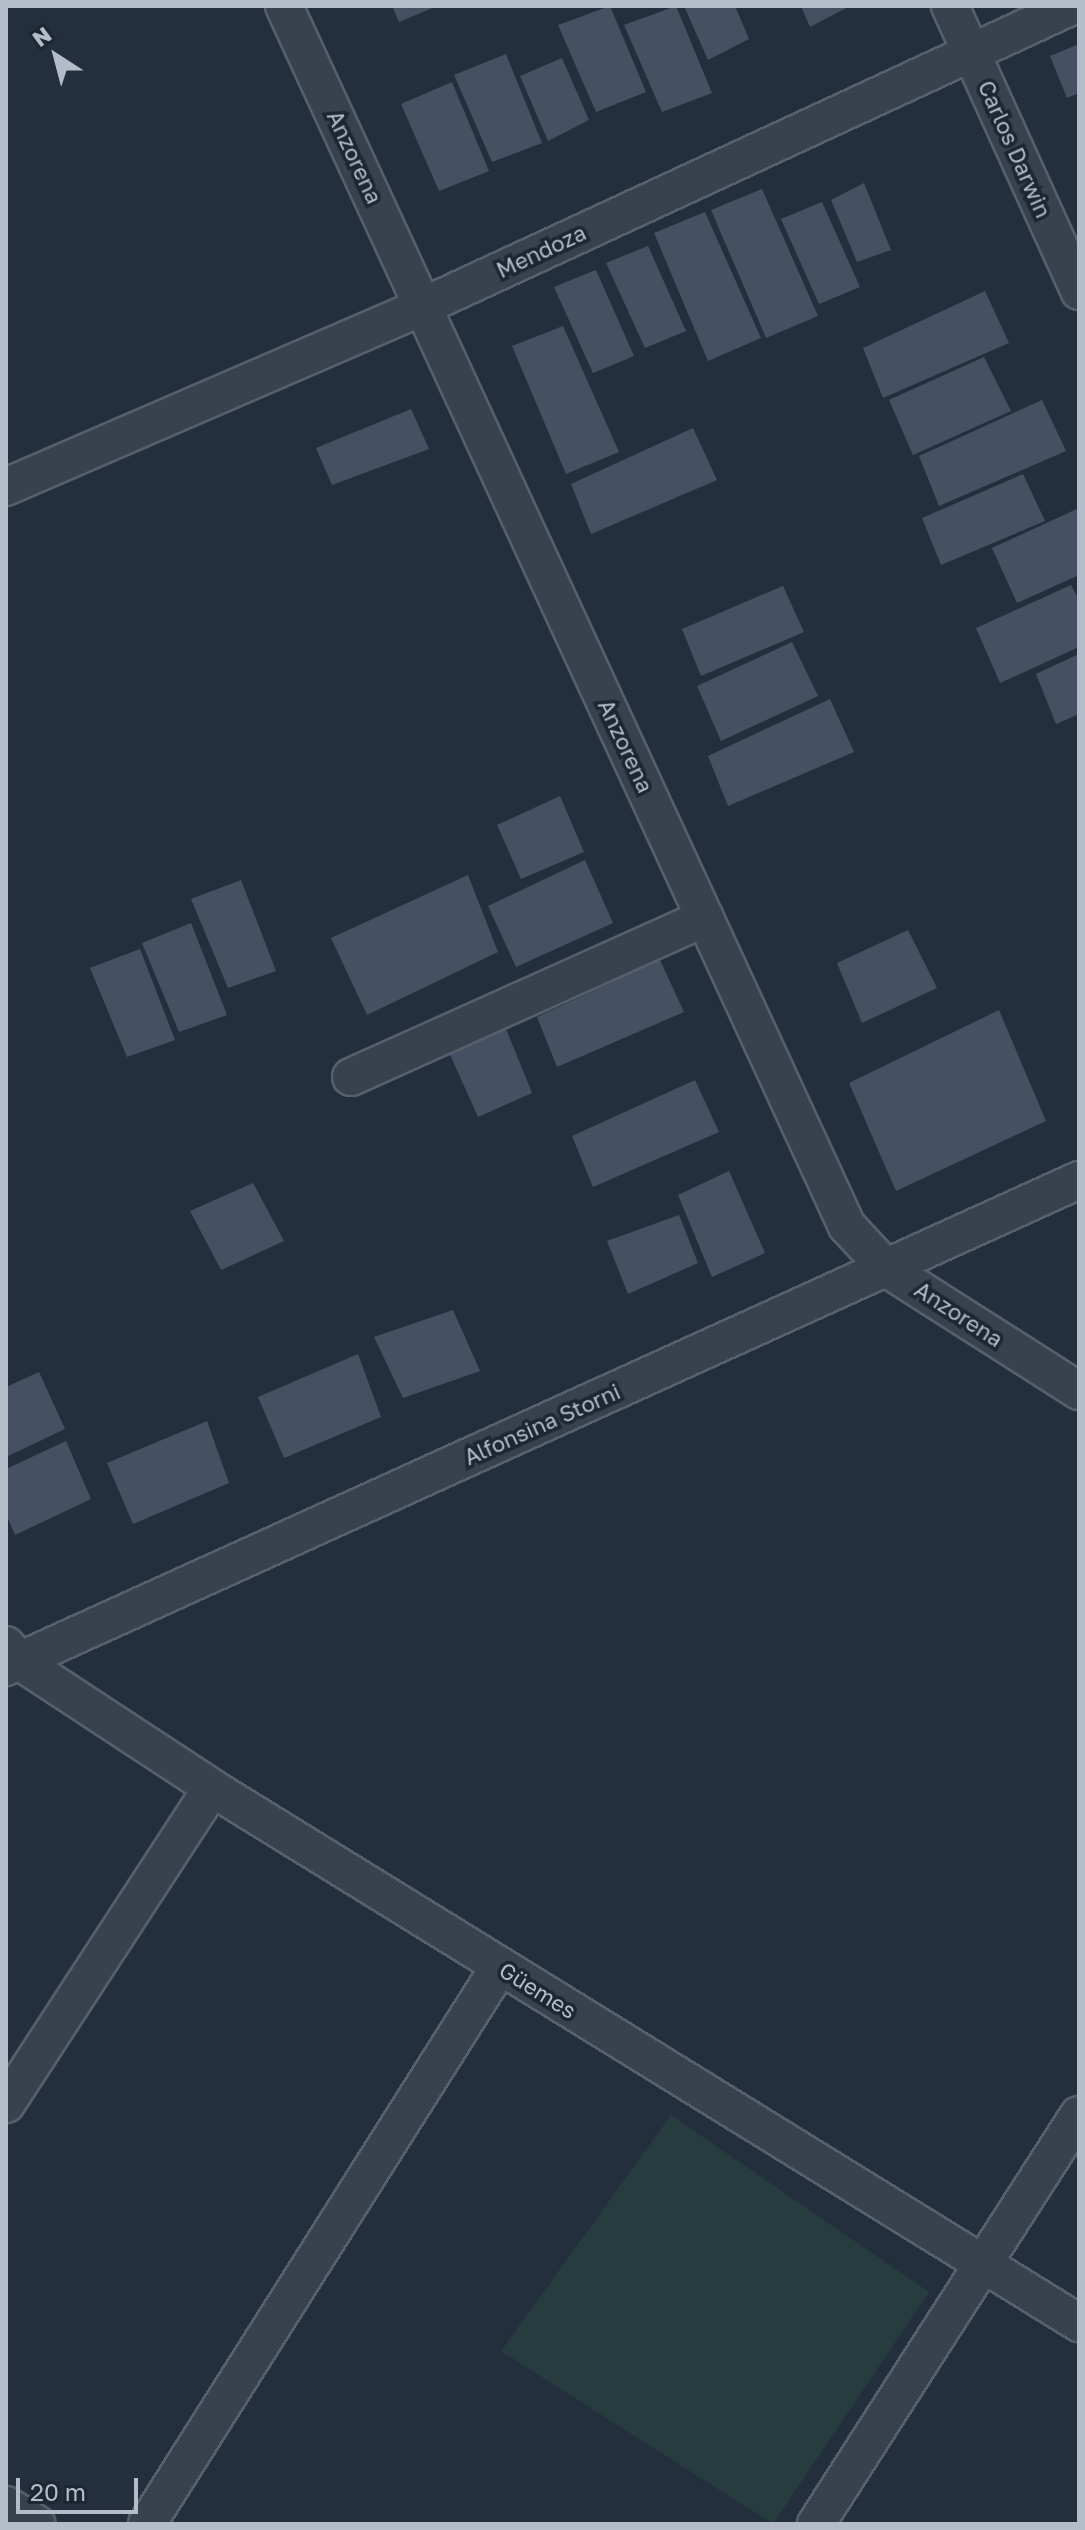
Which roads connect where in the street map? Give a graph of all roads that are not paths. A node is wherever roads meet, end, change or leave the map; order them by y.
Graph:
1 (284, 6) edge
2 (950, 6) edge
3 (1072, 6) edge
4 (971, 52) junction
5 (1079, 291) edge
6 (424, 306) junction
7 (6, 487) edge
8 (705, 918) junction
9 (351, 1077) dead end
10 (1079, 1180) edge
11 (886, 1268) junction
12 (1079, 1391) edge
13 (10, 1658) edge
14 (212, 1788) junction
15 (500, 1966) junction
16 (6, 2104) edge
17 (1079, 2115) edge
18 (981, 2263) junction
19 (1079, 2323) edge
20 (6, 2505) edge
21 (36, 2524) edge
22 (147, 2524) edge
23 (816, 2524) edge

1 - 6 street, Anzorena
2 - 4 street, Carlos Darwin
3 - 4 street, Mendoza
4 - 5 street, Carlos Darwin
4 - 6 street, Mendoza
6 - 7 street, Mendoza
6 - 8 street, Anzorena
8 - 9 street
8 - 11 street, Anzorena
10 - 11 street, Alfonsina Storni
11 - 12 street, Anzorena
11 - 13 street, Alfonsina Storni
13 - 14 street, Güemes
14 - 15 street, Güemes
14 - 16 street
15 - 18 street, Güemes
15 - 22 street
17 - 18 street
18 - 19 street, Güemes
18 - 23 street
20 - 21 street

